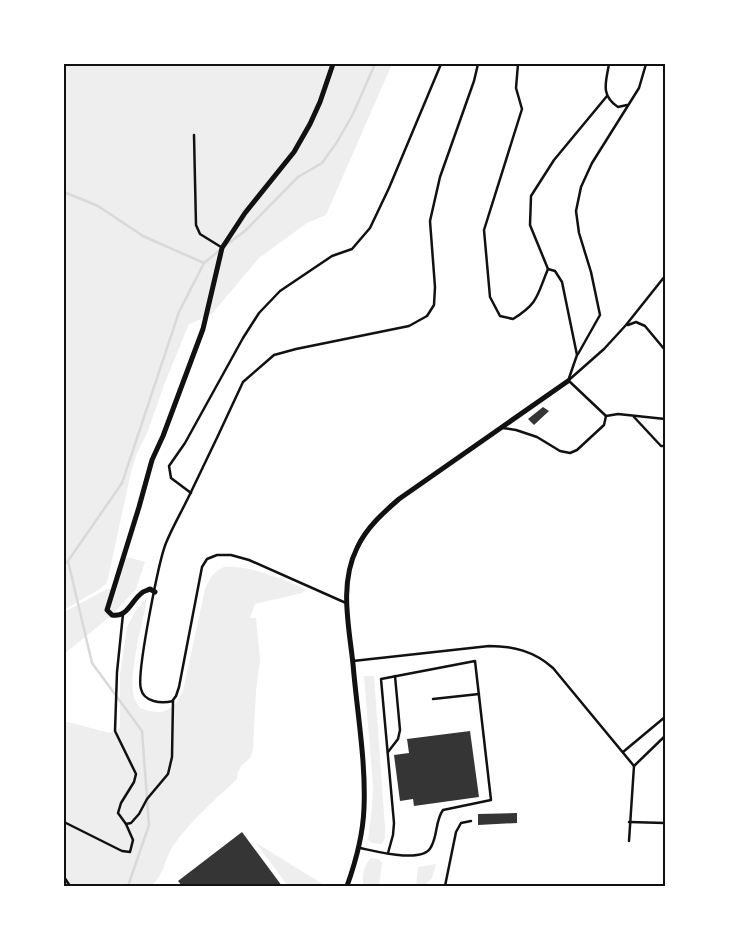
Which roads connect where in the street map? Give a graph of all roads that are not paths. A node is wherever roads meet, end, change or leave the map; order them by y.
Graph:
1 (333, 64) edge
2 (441, 64) edge
3 (478, 64) edge
4 (518, 64) edge
5 (609, 64) edge
6 (646, 64) edge
7 (607, 96) junction
8 (627, 105) junction
9 (194, 135) dead end
10 (222, 248) junction
11 (548, 269) junction
12 (665, 276) edge
13 (626, 325) junction
14 (665, 350) edge
15 (577, 355) junction
16 (568, 381) junction
17 (606, 416) junction
18 (633, 416) junction
19 (665, 420) edge
20 (502, 428) junction
21 (665, 446) edge
22 (191, 493) junction
23 (155, 592) junction
24 (346, 603) junction
25 (123, 614) junction
26 (353, 661) junction
27 (395, 676) junction
28 (479, 694) junction
29 (433, 699) dead end
30 (172, 701) junction
31 (665, 717) edge
32 (665, 736) edge
33 (388, 752) junction
34 (623, 752) junction
35 (634, 766) junction
36 (471, 821) dead end
37 (64, 822) edge
38 (629, 822) junction
39 (665, 823) edge
40 (126, 824) junction
41 (629, 841) dead end
42 (358, 848) junction
43 (388, 853) junction
44 (64, 877) edge
45 (70, 886) edge
46 (347, 886) edge
47 (445, 886) edge

1 - 10 street
2 - 22 lane
3 - 22 lane
4 - 11 lane
5 - 7 lane
6 - 8 lane
7 - 8 lane
7 - 11 lane
8 - 15 lane
9 - 10 lane
10 - 25 street
11 - 15 lane
12 - 13 lane
13 - 14 lane
13 - 16 lane
15 - 16 lane
16 - 17 lane
16 - 20 street
17 - 18 lane
17 - 20 lane
18 - 19 lane
18 - 21 lane
20 - 24 street
22 - 23 lane
23 - 25 street
23 - 30 lane
24 - 26 street
24 - 30 lane
25 - 40 lane
26 - 34 lane
26 - 42 street
27 - 28 lane
27 - 33 lane
27 - 33 lane
28 - 29 lane
28 - 43 lane
30 - 40 lane
31 - 34 lane
32 - 35 lane
33 - 43 lane
34 - 35 lane
35 - 38 lane
36 - 47 lane
37 - 40 lane
38 - 39 lane
38 - 41 lane
42 - 43 lane
42 - 46 street
44 - 45 lane

